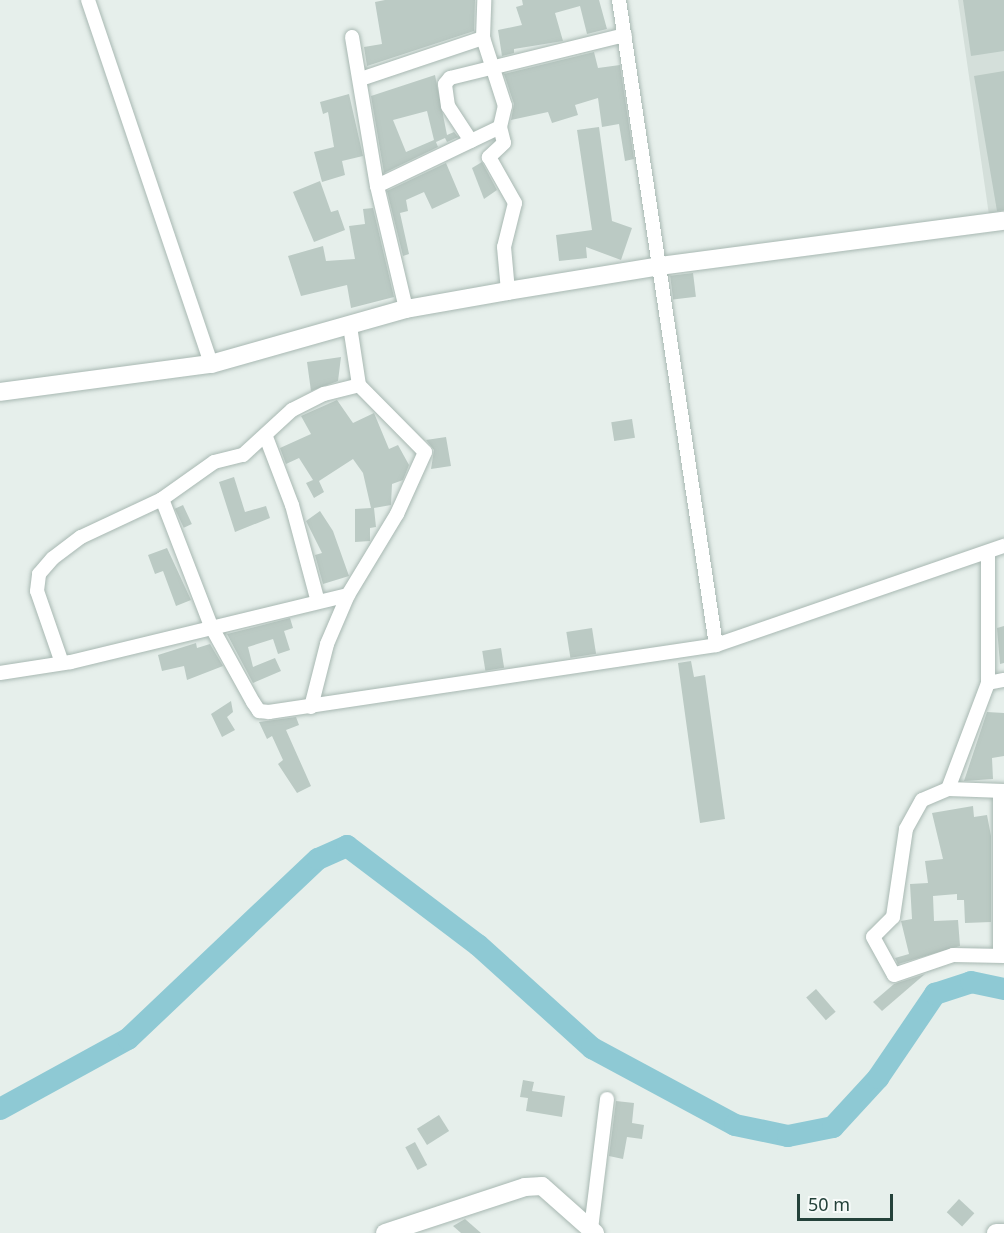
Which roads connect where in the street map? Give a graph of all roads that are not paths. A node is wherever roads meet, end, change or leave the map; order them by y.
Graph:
1 (88, 0) edge
2 (484, 0) edge
3 (619, 0) edge
4 (625, 35) junction
5 (352, 37) dead end
6 (483, 38) junction
7 (494, 64) junction
8 (361, 79) junction
9 (500, 127) junction
10 (471, 141) junction
11 (377, 186) junction
12 (1004, 221) edge
13 (660, 266) junction
14 (508, 291) junction
15 (406, 309) junction
16 (350, 326) junction
17 (211, 364) junction
18 (359, 385) junction
19 (0, 392) edge
20 (266, 437) junction
21 (162, 499) junction
22 (1004, 546) edge
23 (988, 552) junction
24 (348, 595) junction
25 (318, 602) junction
26 (211, 626) junction
27 (716, 645) junction
28 (62, 663) junction
29 (0, 673) edge
30 (1004, 680) edge
31 (988, 683) junction
32 (311, 707) junction
33 (948, 789) junction
34 (1002, 791) edge
35 (1004, 851) edge
36 (1003, 893) edge
37 (1002, 955) edge
38 (607, 1099) dead end
39 (593, 1231) edge
40 (386, 1233) edge
41 (996, 1233) edge
42 (1004, 1233) edge

1 - 17 street
2 - 6 street
3 - 4 street
4 - 7 street
4 - 13 street
5 - 8 street
6 - 7 street
6 - 8 street
7 - 9 street
7 - 10 street
8 - 11 street
9 - 10 street
9 - 14 street
10 - 11 street
11 - 15 street
12 - 13 street
13 - 14 street
13 - 27 street
14 - 15 street
15 - 16 street
16 - 17 street
16 - 18 street
17 - 19 street
18 - 20 street
18 - 24 street
20 - 21 street
20 - 25 street
21 - 26 street
21 - 28 street
22 - 23 street
23 - 27 street
23 - 31 street
24 - 25 street
24 - 32 street
25 - 26 street
26 - 28 street
26 - 32 street
27 - 32 street
28 - 29 street
30 - 31 street
31 - 33 street
33 - 34 street
33 - 37 street
34 - 35 street
35 - 36 street
36 - 37 street
38 - 39 street
39 - 40 street
41 - 42 street

